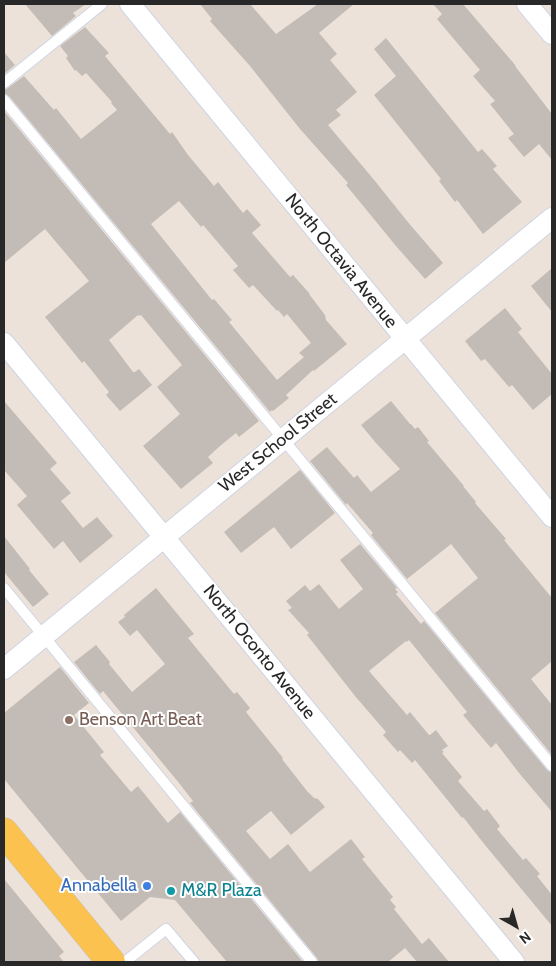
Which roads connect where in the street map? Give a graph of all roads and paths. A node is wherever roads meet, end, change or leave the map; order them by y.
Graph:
1 (102, 4) edge
2 (130, 4) edge
3 (527, 4) edge
4 (552, 34) edge
5 (4, 82) edge
6 (4, 100) edge
7 (552, 218) edge
8 (405, 339) junction
9 (4, 343) edge
10 (284, 439) junction
11 (552, 517) edge
12 (164, 537) junction
13 (4, 588) edge
14 (44, 636) junction
15 (4, 669) edge
16 (552, 766) edge
17 (4, 832) edge
18 (111, 962) edge
19 (125, 962) edge
20 (194, 962) edge
21 (312, 962) edge
22 (514, 962) edge

1 - 5 lane
2 - 8 street, North Octavia Avenue
3 - 4 street
6 - 10 lane
7 - 8 street, West School Street
8 - 10 street, West School Street
8 - 11 street, North Octavia Avenue
9 - 12 street, North Oconto Avenue
10 - 12 street, West School Street
10 - 16 lane
12 - 14 street, West School Street
12 - 22 street, North Oconto Avenue
13 - 14 lane
14 - 15 street, West School Street
14 - 21 lane
17 - 18 main road
19 - 20 lane

